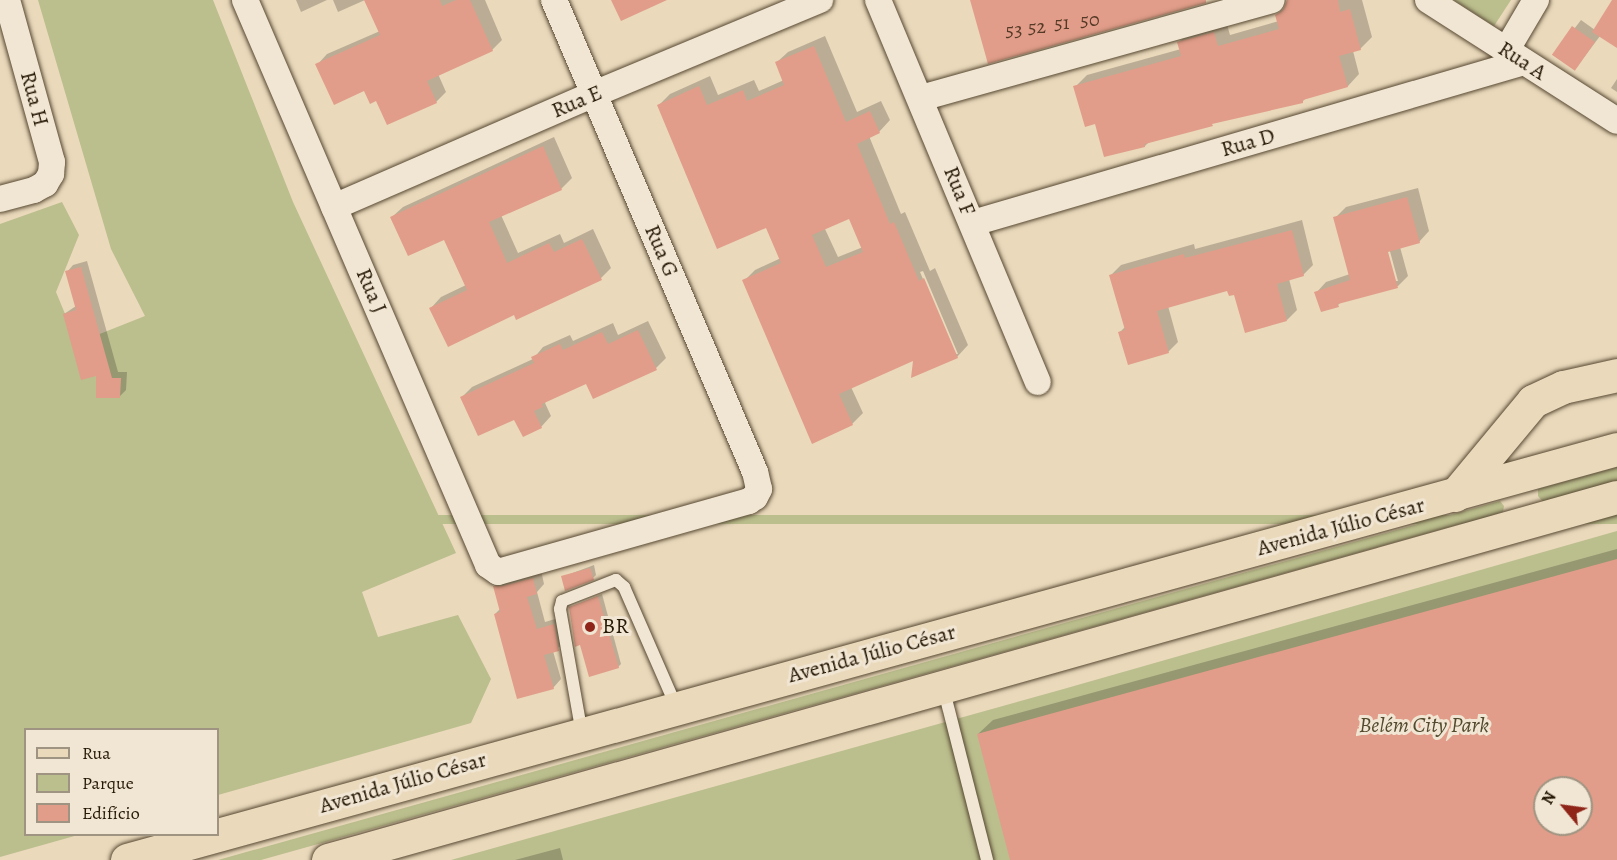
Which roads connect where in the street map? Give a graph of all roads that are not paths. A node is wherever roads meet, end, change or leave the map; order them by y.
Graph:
1 (7, 0) edge
2 (245, 0) edge
3 (554, 0) edge
4 (820, 0) edge
5 (878, 0) edge
6 (1272, 0) edge
7 (1428, 0) edge
8 (1536, 0) edge
9 (1515, 56) junction
10 (594, 94) junction
11 (921, 98) junction
12 (1617, 121) edge
13 (0, 200) edge
14 (334, 207) junction
15 (973, 223) junction
16 (1617, 375) edge
17 (1038, 382) dead end
18 (1516, 422) junction
19 (1617, 449) edge
20 (1524, 476) junction
21 (1455, 495) junction
22 (1617, 497) edge
23 (1551, 516) junction
24 (505, 571) joint
25 (943, 687) junction
26 (677, 707) junction
27 (582, 734) junction
28 (219, 835) edge
29 (214, 836) edge
30 (127, 860) edge
31 (328, 860) edge
32 (987, 860) edge

1 - 13 street, Rua H
2 - 14 street, Rua J
3 - 10 street, Rua G
4 - 10 street, Rua E
5 - 11 street, Rua F
6 - 11 street
7 - 9 street, Rua A
8 - 9 street
9 - 12 street, Rua A
9 - 15 street, Rua D
10 - 14 street, Rua E
10 - 24 street, Rua G
11 - 15 street, Rua F
14 - 24 street, Rua J
15 - 17 street, Rua F
16 - 18 main road
18 - 20 main road
18 - 21 main road
19 - 20 main road, Avenida Júlio César
20 - 21 main road, Avenida Júlio César
20 - 23 main road
21 - 26 main road, Avenida Júlio César
22 - 23 main road, Avenida Júlio César
23 - 25 main road, Avenida Júlio César
25 - 31 main road, Avenida Júlio César
25 - 32 lane
26 - 27 main road, Avenida Júlio César
26 - 27 lane
27 - 28 main road, Avenida Júlio César
29 - 30 main road, Avenida Júlio César

